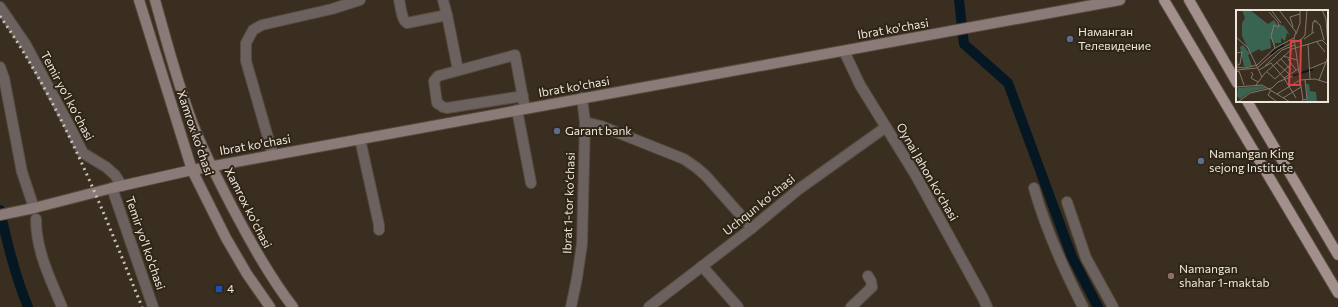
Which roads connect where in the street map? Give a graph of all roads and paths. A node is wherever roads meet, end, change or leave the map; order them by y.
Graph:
1 (139, 0) edge
2 (155, 0) edge
3 (360, 0) edge
4 (399, 0) edge
5 (444, 0) edge
6 (1120, 0) edge
7 (1164, 0) edge
8 (1189, 0) edge
9 (0, 8) edge
10 (446, 15) junction
11 (844, 50) junction
12 (0, 67) edge
13 (458, 70) junction
14 (1236, 81) edge
15 (523, 96) junction
16 (582, 98) junction
17 (1248, 102) edge
18 (521, 110) junction
19 (585, 122) junction
20 (886, 126) junction
21 (360, 139) junction
22 (273, 155) junction
23 (212, 166) junction
24 (192, 170) junction
25 (531, 183) dead end
26 (117, 187) junction
27 (1034, 188) dead end
28 (1067, 202) dead end
29 (34, 208) junction
30 (0, 215) edge
31 (36, 219) dead end
32 (752, 228) junction
33 (378, 230) dead end
34 (1338, 255) edge
35 (702, 266) junction
36 (868, 276) dead end
37 (1338, 293) edge
38 (62, 307) edge
39 (153, 307) edge
40 (270, 307) edge
41 (293, 307) edge
42 (571, 307) edge
43 (649, 307) edge
44 (738, 307) edge
45 (851, 307) edge
46 (987, 307) edge
47 (1083, 307) edge
48 (1112, 307) edge

1 - 24 main road, Xamrox koʻchasi
2 - 23 main road, Xamrox ko'chasi
3 - 22 street
4 - 10 street
5 - 10 street
6 - 11 main road, Ibrat ko'chasi
7 - 37 main road
8 - 14 main road
9 - 26 street, Temir yoʻl koʻchasi
10 - 13 street
11 - 16 main road, Ibrat ko'chasi
11 - 20 street, Oynai Jahon ko‘chasi
12 - 29 street
13 - 15 street
13 - 15 street
15 - 18 street
16 - 18 main road, Ibrat ko'chasi
16 - 19 street, Ibrat 1-tor koʻchasi
17 - 34 main road
18 - 21 main road, Ibrat ko'chasi
18 - 25 street
19 - 32 street
19 - 42 street, Ibrat 1-tor koʻchasi
20 - 32 street, Uchqun koʻchasi
20 - 46 street, Oynai Jahon ko‘chasi
21 - 22 main road, Ibrat ko'chasi
21 - 33 street
22 - 23 main road, Ibrat ko'chasi
23 - 24 main road, Ibrat ko'chasi
23 - 41 main road, Xamrox ko'chasi
24 - 26 main road, Ibrat ko'chasi
24 - 40 main road, Xamrox koʻchasi
26 - 29 main road, Ibrat ko'chasi
26 - 39 street, Temir yo'l ko'chasi
27 - 47 street
28 - 48 street
29 - 30 main road, Ibrat ko'chasi
31 - 38 street
32 - 35 street, Uchqun koʻchasi
35 - 43 street, Uchqun koʻchasi
35 - 44 street
36 - 45 street

